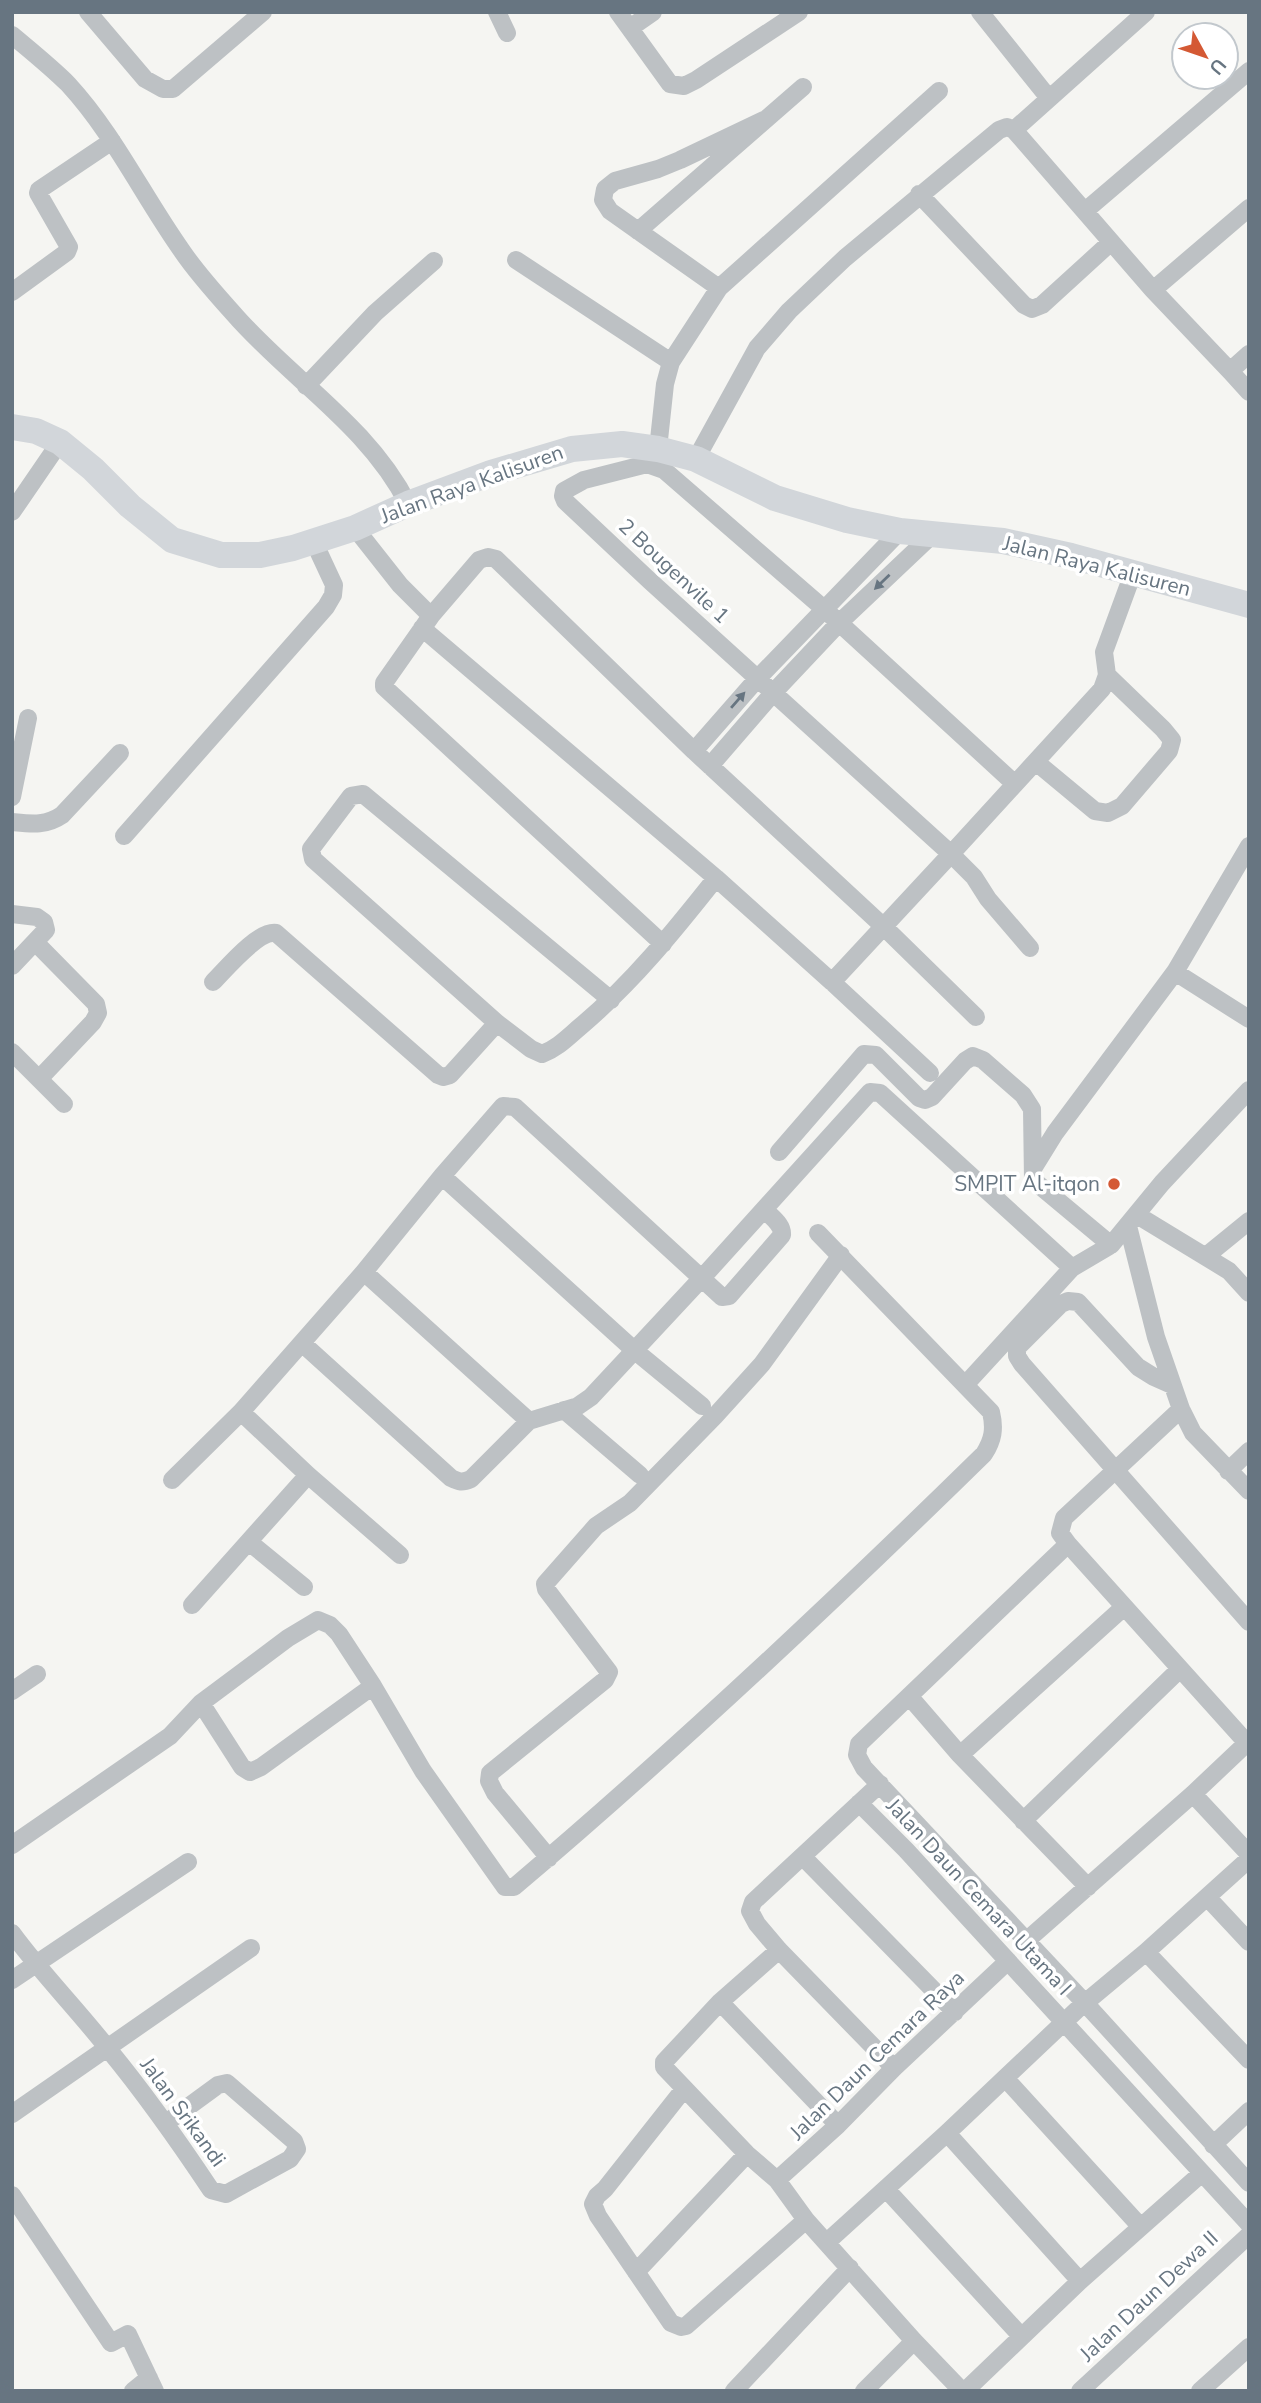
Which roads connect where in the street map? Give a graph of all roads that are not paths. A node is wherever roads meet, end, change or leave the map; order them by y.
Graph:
1 (262, 12) edge
2 (497, 12) edge
3 (618, 12) edge
4 (653, 12) edge
5 (799, 12) edge
6 (980, 12) edge
7 (1146, 12) edge
8 (94, 14) edge
9 (630, 28) junction
10 (507, 33) dead end
11 (12, 35) edge
12 (1249, 71) edge
13 (803, 87) dead end
14 (939, 91) dead end
15 (1048, 97) junction
16 (764, 120) junction
17 (1014, 130) junction
18 (111, 141) junction
19 (919, 194) junction
20 (1249, 208) edge
21 (1085, 212) junction
22 (638, 231) junction
23 (1110, 243) junction
24 (516, 260) dead end
25 (434, 261) dead end
26 (719, 288) junction
27 (1153, 290) junction
28 (12, 292) edge
29 (1249, 354) edge
30 (671, 362) junction
31 (1230, 371) junction
32 (306, 386) junction
33 (1249, 392) edge
34 (12, 427) edge
35 (60, 442) junction
36 (658, 449) junction
37 (696, 459) junction
38 (408, 503) junction
39 (12, 512) edge
40 (355, 528) junction
41 (900, 531) junction
42 (932, 535) junction
43 (314, 542) junction
44 (1133, 573) junction
45 (1249, 605) edge
46 (823, 608) junction
47 (426, 622) junction
48 (839, 623) junction
49 (1107, 675) junction
50 (758, 678) junction
51 (773, 693) junction
52 (28, 718) dead end
53 (694, 751) junction
54 (120, 753) dead end
55 (1035, 762) junction
56 (710, 766) junction
57 (1015, 784) junction
58 (12, 797) edge
59 (12, 822) edge
60 (124, 836) dead end
61 (1249, 846) edge
62 (951, 854) junction
63 (716, 878) junction
64 (12, 914) edge
65 (884, 927) junction
66 (36, 943) junction
67 (663, 944) junction
68 (1030, 948) dead end
69 (12, 966) edge
70 (1175, 972) junction
71 (214, 982) dead end
72 (832, 982) junction
73 (611, 1000) junction
74 (976, 1017) dead end
75 (1249, 1019) edge
76 (497, 1023) junction
77 (12, 1052) edge
78 (930, 1073) dead end
79 (39, 1079) junction
80 (1249, 1090) edge
81 (64, 1104) dead end
82 (779, 1152) dead end
83 (1033, 1170) junction
84 (442, 1175) junction
85 (764, 1209) junction
86 (1132, 1220) junction
87 (1249, 1221) edge
88 (818, 1233) dead end
89 (1111, 1245) junction
90 (841, 1255) junction
91 (1206, 1256) junction
92 (1072, 1268) junction
93 (365, 1272) junction
94 (701, 1279) junction
95 (1249, 1293) edge
96 (303, 1344) junction
97 (634, 1350) junction
98 (965, 1385) junction
99 (1172, 1385) junction
100 (702, 1406) dead end
101 (1181, 1409) junction
102 (564, 1410) junction
103 (241, 1412) junction
104 (529, 1421) junction
105 (1249, 1451) edge
106 (1114, 1470) junction
107 (1228, 1471) junction
108 (308, 1475) junction
109 (640, 1475) dead end
110 (172, 1480) dead end
111 (1249, 1491) edge
112 (249, 1542) junction
113 (1068, 1544) junction
114 (400, 1555) dead end
115 (304, 1587) dead end
116 (192, 1605) dead end
117 (1124, 1607) junction
118 (1249, 1622) edge
119 (1180, 1670) junction
120 (37, 1674) dead end
121 (373, 1686) junction
122 (12, 1691) edge
123 (909, 1696) junction
124 (201, 1703) junction
125 (1248, 1742) edge
126 (960, 1755) junction
127 (869, 1794) junction
128 (1193, 1794) junction
129 (1023, 1821) junction
130 (12, 1845) edge
131 (1249, 1856) edge
132 (803, 1857) junction
133 (549, 1858) junction
134 (188, 1861) dead end
135 (1088, 1887) junction
136 (1207, 1897) junction
137 (12, 1933) edge
138 (1026, 1941) junction
139 (1249, 1942) edge
140 (251, 1948) dead end
141 (779, 1950) junction
142 (1146, 1952) junction
143 (1008, 1961) junction
144 (35, 1964) junction
145 (12, 1980) edge
146 (720, 2002) junction
147 (955, 2012) junction
148 (1074, 2012) junction
149 (108, 2047) junction
150 (1249, 2060) edge
151 (894, 2068) junction
152 (1005, 2078) junction
153 (684, 2089) junction
154 (1249, 2111) edge
155 (12, 2114) edge
156 (166, 2123) junction
157 (838, 2125) junction
158 (947, 2133) junction
159 (1213, 2145) junction
160 (747, 2154) junction
161 (1202, 2173) junction
162 (777, 2180) junction
163 (1249, 2183) edge
164 (886, 2189) junction
165 (12, 2195) edge
166 (806, 2220) junction
167 (1249, 2224) edge
168 (1140, 2227) junction
169 (1249, 2235) edge
170 (827, 2242) junction
171 (850, 2268) junction
172 (636, 2272) junction
173 (1080, 2281) junction
174 (1021, 2336) junction
175 (914, 2341) junction
176 (1249, 2347) edge
177 (152, 2384) edge
178 (133, 2391) edge
179 (734, 2391) edge
180 (864, 2391) edge
181 (964, 2391) edge
182 (1080, 2391) edge
183 (1200, 2391) edge

1 - 8 street
2 - 10 street
3 - 9 street
4 - 9 street
5 - 9 street
6 - 15 street
7 - 15 street
11 - 18 street
12 - 21 street
13 - 16 street
14 - 26 street
15 - 17 street
16 - 22 street
16 - 22 street
17 - 19 street
17 - 21 street
18 - 28 street
18 - 32 street
19 - 23 street
19 - 37 street
20 - 27 street
21 - 23 street
22 - 26 street
23 - 27 street
24 - 30 street
25 - 32 street
26 - 30 street
27 - 31 street
29 - 31 street
30 - 36 street
31 - 33 street
32 - 38 street
34 - 35 main road, Jalan Raya Kalisuren
35 - 39 street
35 - 43 main road, Jalan Raya Kalisuren
36 - 37 main road, Jalan Raya Kalisuren
36 - 38 main road, Jalan Raya Kalisuren
37 - 41 main road, Jalan Raya Kalisuren
38 - 40 main road, Jalan Raya Kalisuren
40 - 43 main road, Jalan Raya Kalisuren
40 - 47 street
41 - 42 main road, Jalan Raya Kalisuren
41 - 46 street
42 - 44 main road, Jalan Raya Kalisuren
42 -> 48 street
43 - 60 street
44 - 45 main road, Jalan Raya Kalisuren
44 - 49 street
46 - 48 street
46 - 50 street
46 - 50 street, 2 Bougenvile 1
47 - 53 street
47 - 63 street
47 - 67 street
48 - 51 street
48 - 57 street
49 - 55 street
49 - 55 street
50 - 51 street, 2 Bougenvile 1
53 -> 50 street
51 - 56 street
51 - 62 street, 2 Bougenvile 1
52 - 58 street
53 - 56 street
54 - 59 street
55 - 57 street
56 - 65 street
57 - 62 street
61 - 70 street
62 - 65 street
62 - 68 street, 2 Bougenvile 1
63 - 67 street
63 - 72 street
64 - 66 street
65 - 72 street
65 - 74 street
66 - 69 street
66 - 79 street
67 - 73 street
70 - 75 street
70 - 83 street
71 - 76 street
72 - 78 street
73 - 76 street
73 - 76 street
77 - 79 street
79 - 81 street
80 - 86 street
82 - 83 street
83 - 89 street
84 - 93 street
84 - 94 street
84 - 97 street
85 - 92 street
85 - 94 street
85 - 94 street
86 - 89 street
86 - 91 street
86 - 99 street
87 - 91 street
88 - 90 street
89 - 92 street
90 - 98 street
90 - 133 street
91 - 95 street
92 - 98 street
93 - 96 street
93 - 104 street
94 - 97 street
96 - 103 street
96 - 104 street
97 - 100 street
97 - 102 street
98 - 133 street
99 - 101 street
99 - 106 street
101 - 106 street
101 - 107 street
102 - 104 street
102 - 109 street
103 - 108 street
103 - 110 street
105 - 107 street
106 - 113 street
106 - 118 street
107 - 111 street
108 - 112 street
108 - 114 street
112 - 115 street
112 - 116 street
113 - 117 street
113 - 123 street
117 - 119 street
117 - 126 street
119 - 125 street
119 - 129 street
120 - 122 street
121 - 124 street
121 - 124 street
121 - 133 street
123 - 126 street
123 - 127 street
124 - 130 street
125 - 128 street
126 - 129 street
127 - 132 street
127 - 138 street
127 - 143 street, Jalan Daun Cemara Utama I
128 - 131 street
128 - 135 street
129 - 135 street
131 - 136 street
132 - 141 street
132 - 147 street
134 - 144 street
135 - 138 street
136 - 139 street
136 - 142 street
137 - 144 street, Jalan Srikandi
138 - 148 street
140 - 149 street
141 - 146 street
141 - 151 street
142 - 148 street
142 - 150 street
143 - 147 street, Jalan Daun Cemara Raya
143 - 148 street, Jalan Daun Cemara Utama I
144 - 145 street
144 - 149 street, Jalan Srikandi
146 - 153 street
146 - 157 street
147 - 151 street, Jalan Daun Cemara Raya
148 - 152 street
148 - 159 street
148 - 161 street
149 - 155 street
149 - 156 street, Jalan Srikandi
151 - 157 street, Jalan Daun Cemara Raya
152 - 158 street
152 - 168 street
153 - 160 street
153 - 172 street
154 - 159 street
156 - 156 street, Jalan Srikandi
157 - 162 street, Jalan Daun Cemara Raya
158 - 164 street
158 - 173 street
159 - 163 street
160 - 162 street
160 - 172 street
161 - 167 street
161 - 168 street
162 - 166 street
164 - 170 street
164 - 174 street
165 - 177 street
166 - 170 street
166 - 172 street
168 - 173 street
169 - 182 street, Jalan Daun Dewa II
170 - 171 street
171 - 175 street
171 - 179 street
173 - 174 street
174 - 181 street
175 - 180 street
175 - 181 street
176 - 183 street
177 - 178 street

